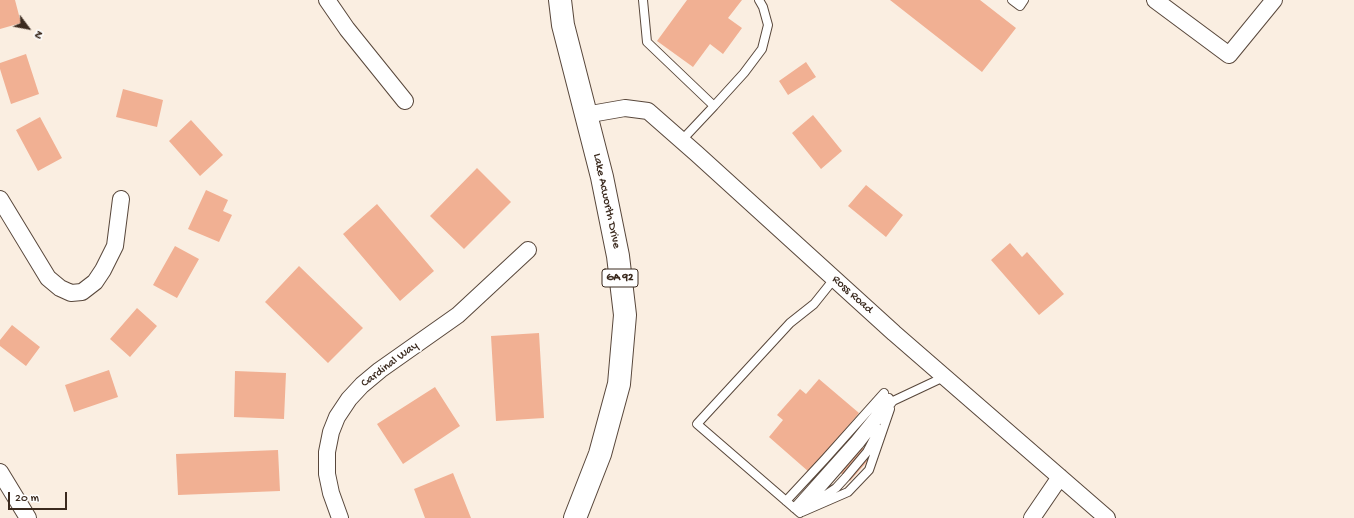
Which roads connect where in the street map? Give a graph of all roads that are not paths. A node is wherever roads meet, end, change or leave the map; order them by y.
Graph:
1 (327, 0) edge
2 (560, 0) edge
3 (643, 0) edge
4 (759, 0) edge
5 (1012, 0) edge
6 (1024, 0) edge
7 (1154, 0) edge
8 (1274, 0) edge
9 (405, 101) dead end
10 (714, 106) junction
11 (585, 115) junction
12 (682, 140) junction
13 (0, 199) edge
14 (121, 199) dead end
15 (528, 250) dead end
16 (834, 279) junction
17 (944, 377) junction
18 (888, 397) junction
19 (0, 472) edge
20 (1060, 477) junction
21 (786, 501) junction
22 (797, 511) junction
23 (28, 518) edge
24 (340, 518) edge
25 (575, 518) edge
26 (1032, 518) edge
27 (1107, 518) edge

1 - 9 street
2 - 11 main road, Lake Acworth Drive / GA 92
3 - 10 lane
4 - 10 lane
5 - 6 lane
7 - 8 street
10 - 12 lane
11 - 12 street, Ross Road
11 - 25 main road, Lake Acworth Drive / GA 92
12 - 16 street, Ross Road
13 - 14 street
15 - 24 street, Cardinal Way
16 - 17 street, Ross Road
16 - 21 lane
17 - 18 lane
17 - 20 street, Ross Road
18 - 21 lane
18 - 22 lane
18 - 22 lane
19 - 23 street
20 - 26 street
20 - 27 street, Ross Road
21 - 22 lane

